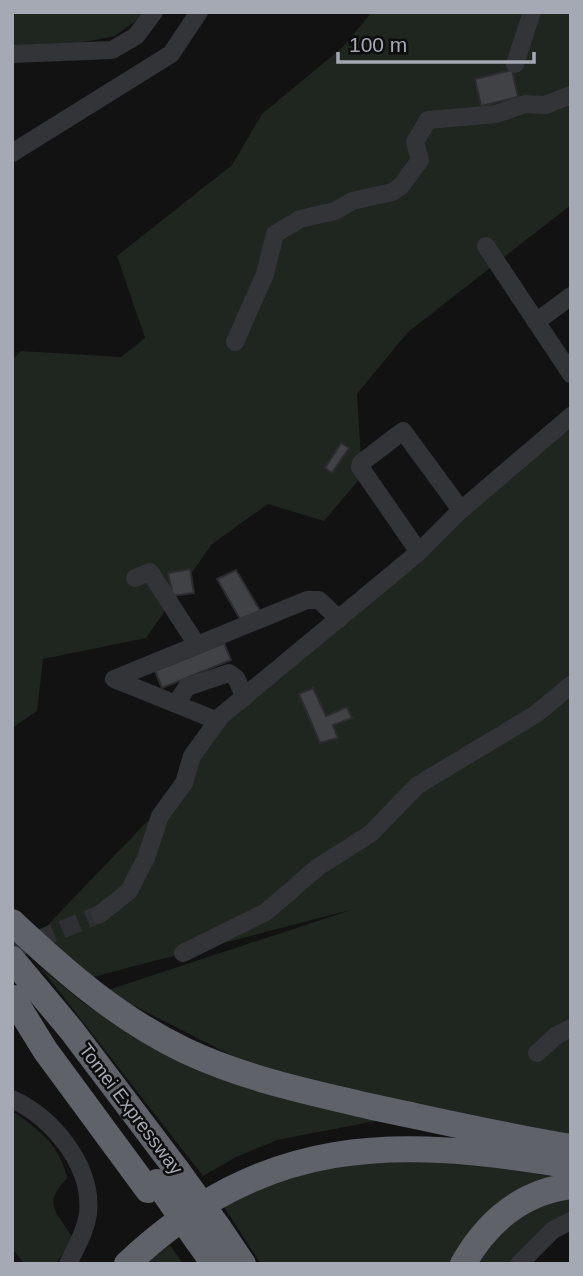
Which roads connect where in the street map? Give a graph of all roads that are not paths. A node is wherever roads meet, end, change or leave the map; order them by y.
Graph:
1 (154, 12) edge
2 (199, 12) edge
3 (532, 12) edge
4 (12, 54) edge
5 (515, 64) dead end
6 (571, 95) edge
7 (12, 153) edge
8 (486, 246) dead end
9 (571, 296) edge
10 (536, 321) junction
11 (235, 342) dead end
12 (571, 374) edge
13 (571, 416) edge
14 (461, 510) junction
15 (419, 552) junction
16 (135, 578) dead end
17 (339, 619) junction
18 (197, 645) junction
19 (571, 685) edge
20 (245, 697) junction
21 (176, 704) junction
22 (218, 720) junction
23 (100, 914) tunnel mouth
24 (12, 922) edge
25 (183, 953) dead end
26 (12, 959) edge
27 (13, 997) edge
28 (571, 1028) edge
29 (537, 1053) dead end
30 (12, 1099) edge
31 (505, 1136) junction
32 (571, 1147) edge
33 (571, 1167) edge
34 (161, 1181) junction
35 (571, 1186) edge
36 (571, 1221) edge
37 (201, 1245) edge
38 (68, 1264) edge
39 (109, 1264) edge
40 (127, 1264) edge
41 (214, 1264) edge
42 (243, 1264) edge
43 (463, 1264) edge
44 (519, 1264) edge

1 - 4 street
2 - 7 street
3 - 5 street
6 - 11 street
8 - 10 street
9 - 10 street
10 - 12 street
13 - 14 street
14 - 15 street
14 - 15 street
15 - 17 street
16 - 18 street
17 - 18 street
17 - 20 street
18 - 21 street
19 - 25 street
20 - 21 street
20 - 22 street
21 - 22 street
22 - 23 street
24 - 31 highway
26 - 34 highway, Tomei Expressway
27 - 34 highway, Tomei Expressway
28 - 29 street
30 - 38 street
31 - 32 highway
31 - 39 highway
33 - 40 highway
34 - 37 highway, Tomei Expressway, bridge
35 - 43 highway
36 - 44 street
37 - 41 highway, Tomei Expressway
37 - 42 highway, Tomei Expressway

